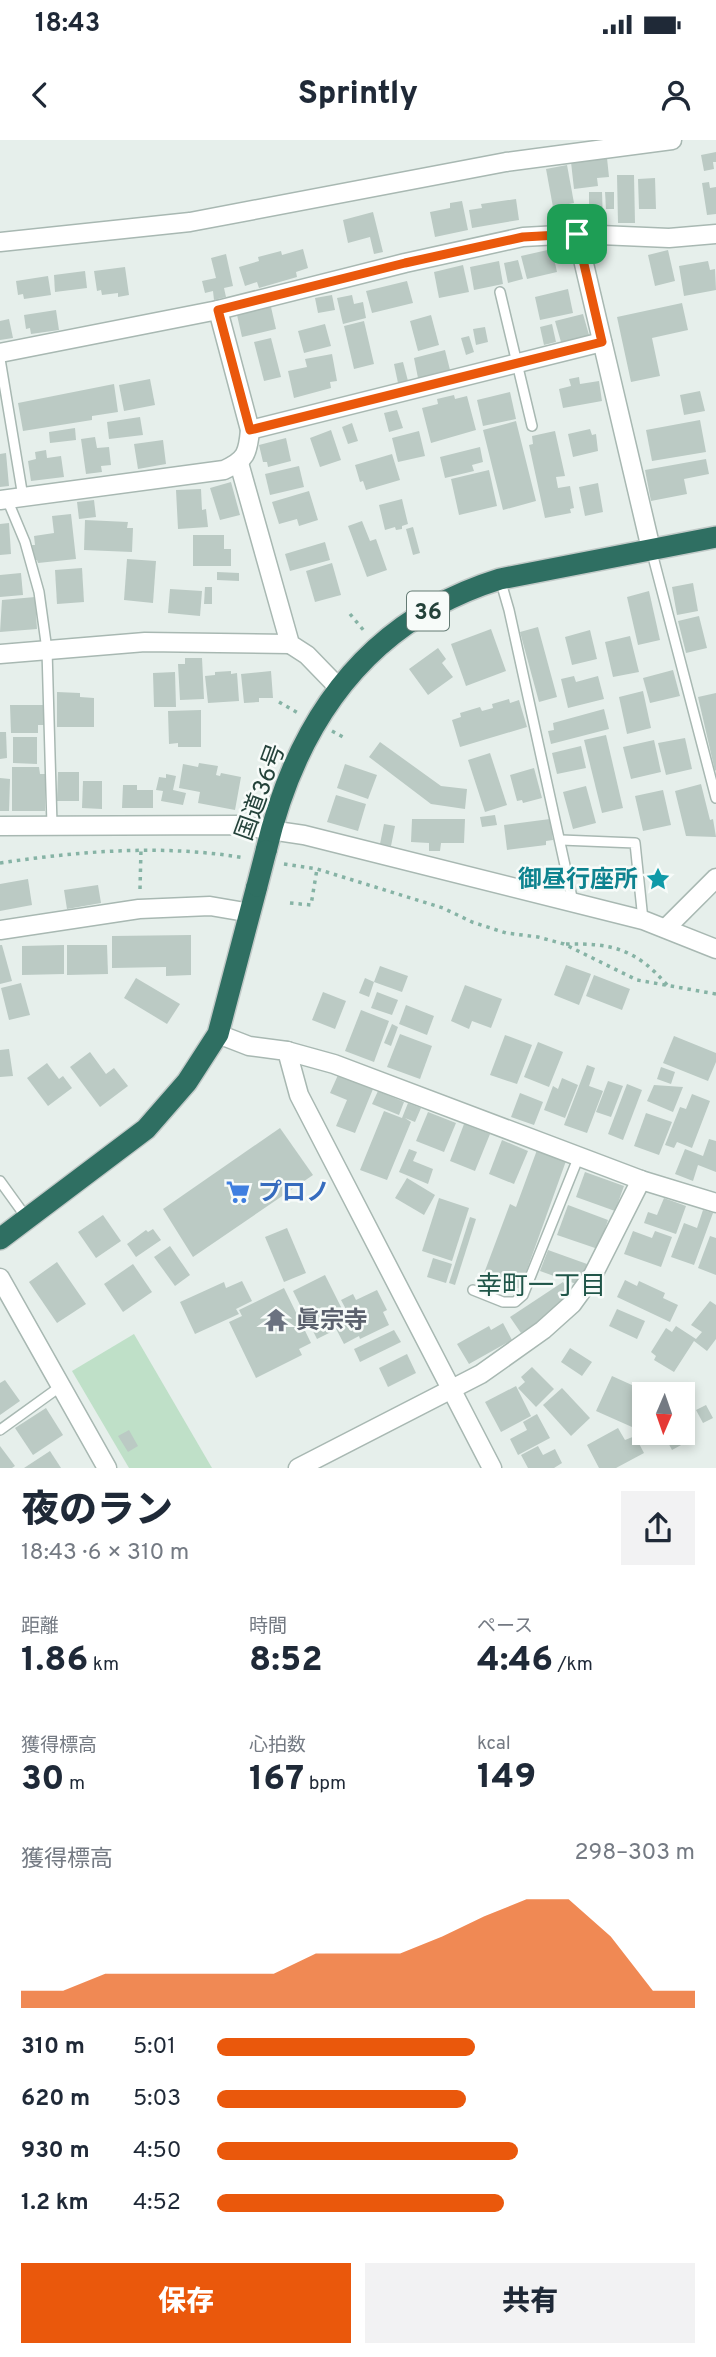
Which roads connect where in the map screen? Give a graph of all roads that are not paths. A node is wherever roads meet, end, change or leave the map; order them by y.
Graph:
1 (672, 140) edge
2 (577, 234) junction
3 (716, 234) edge
4 (0, 242) edge
5 (500, 292) dead end
6 (218, 310) junction
7 (602, 342) junction
8 (0, 353) edge
9 (0, 359) edge
10 (516, 364) junction
11 (532, 426) dead end
12 (250, 430) junction
13 (239, 463) junction
14 (10, 499) edge
15 (716, 537) edge
16 (651, 549) junction
17 (500, 579) junction
18 (290, 643) junction
19 (47, 650) junction
20 (0, 654) edge
21 (338, 687) junction
22 (716, 798) edge
23 (52, 825) junction
24 (0, 826) edge
25 (561, 840) junction
26 (266, 850) junction
27 (716, 878) edge
28 (573, 902) junction
29 (251, 914) junction
30 (643, 920) junction
31 (666, 928) junction
32 (0, 930) edge
33 (716, 949) edge
34 (218, 1034) junction
35 (287, 1051) junction
36 (579, 1156) junction
37 (641, 1180) junction
38 (0, 1181) edge
39 (716, 1203) edge
40 (27, 1219) junction
41 (0, 1239) edge
42 (0, 1278) edge
43 (473, 1290) dead end
44 (61, 1386) junction
45 (452, 1390) junction
46 (0, 1430) edge
47 (107, 1468) edge
48 (298, 1468) edge
49 (492, 1468) edge

1 - 4 street
2 - 3 street
2 - 6 street
2 - 7 street
5 - 10 lane
6 - 8 street
6 - 12 street
7 - 10 street
7 - 16 street
9 - 14 lane
10 - 11 lane
10 - 12 street
12 - 13 street
13 - 14 street
13 - 18 street
14 - 19 lane
15 - 16 highway, 国道36号 / 36
16 - 17 highway, 国道36号 / 36
16 - 22 lane
17 - 21 highway, 国道36号 / 36
17 - 25 lane
18 - 19 street
18 - 21 street
19 - 20 street
19 - 23 lane
21 - 26 highway, 国道36号 / 36
23 - 24 street
23 - 26 street
25 - 28 lane
25 - 30 lane
26 - 28 street
26 - 29 highway, 国道36号 / 36, bridge
27 - 31 street
28 - 30 street
29 - 32 street
29 - 34 highway, 国道36号 / 36
30 - 31 street
31 - 33 street
34 - 35 street
34 - 40 highway, 国道36号 / 36
35 - 36 street
35 - 45 street
36 - 37 street
36 - 43 lane
37 - 39 street
37 - 45 street
38 - 40 lane
40 - 41 highway, 国道36号 / 36
42 - 44 street
44 - 46 lane
44 - 47 street
45 - 48 street
45 - 49 street

